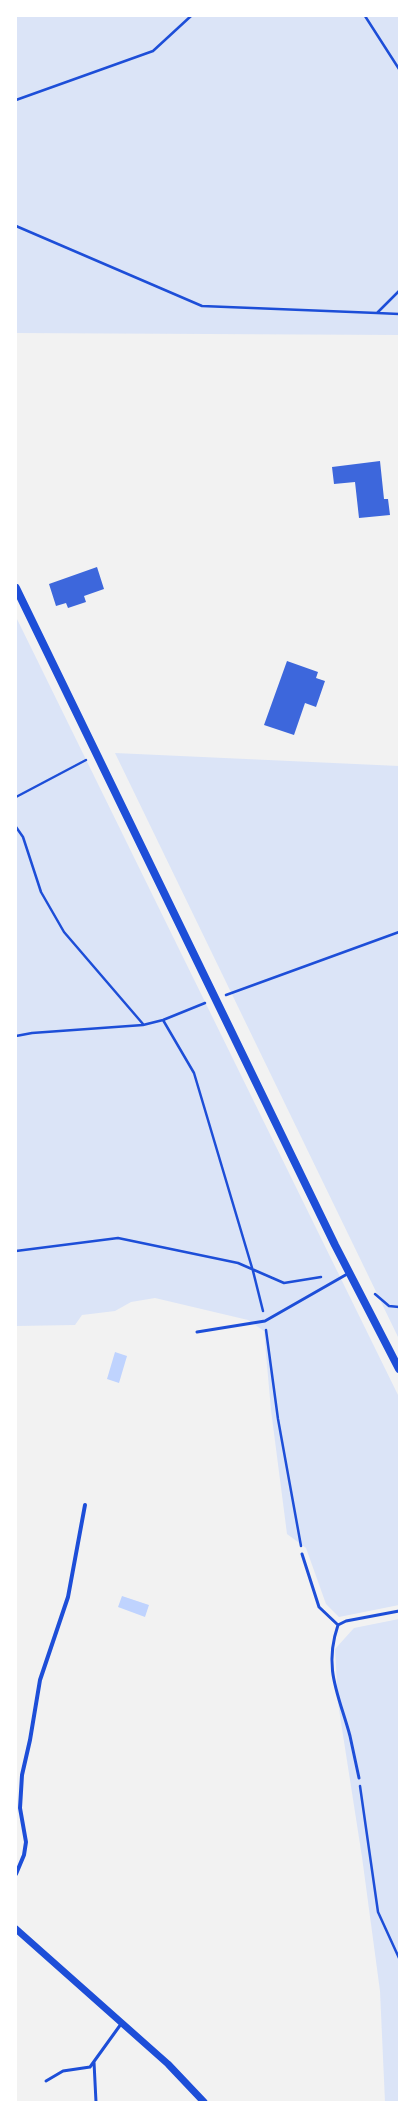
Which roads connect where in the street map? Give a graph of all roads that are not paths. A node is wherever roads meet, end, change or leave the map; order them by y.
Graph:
1 (16, 588) edge
2 (350, 1272) junction
3 (197, 1332) dead end
4 (399, 1369) edge
5 (85, 1505) dead end
6 (302, 1554) road end
7 (399, 1611) edge
8 (338, 1625) junction
9 (359, 1778) road end
10 (16, 1874) edge
11 (16, 1928) edge
12 (123, 2023) junction
13 (94, 2062) junction
14 (46, 2081) dead end
15 (96, 2102) edge
16 (204, 2102) edge

1 - 2 main road
2 - 3 lane
2 - 4 main road
5 - 10 street
6 - 8 lane
7 - 8 lane
8 - 9 lane
11 - 12 street
12 - 13 lane
12 - 16 street
13 - 14 lane
13 - 15 lane

